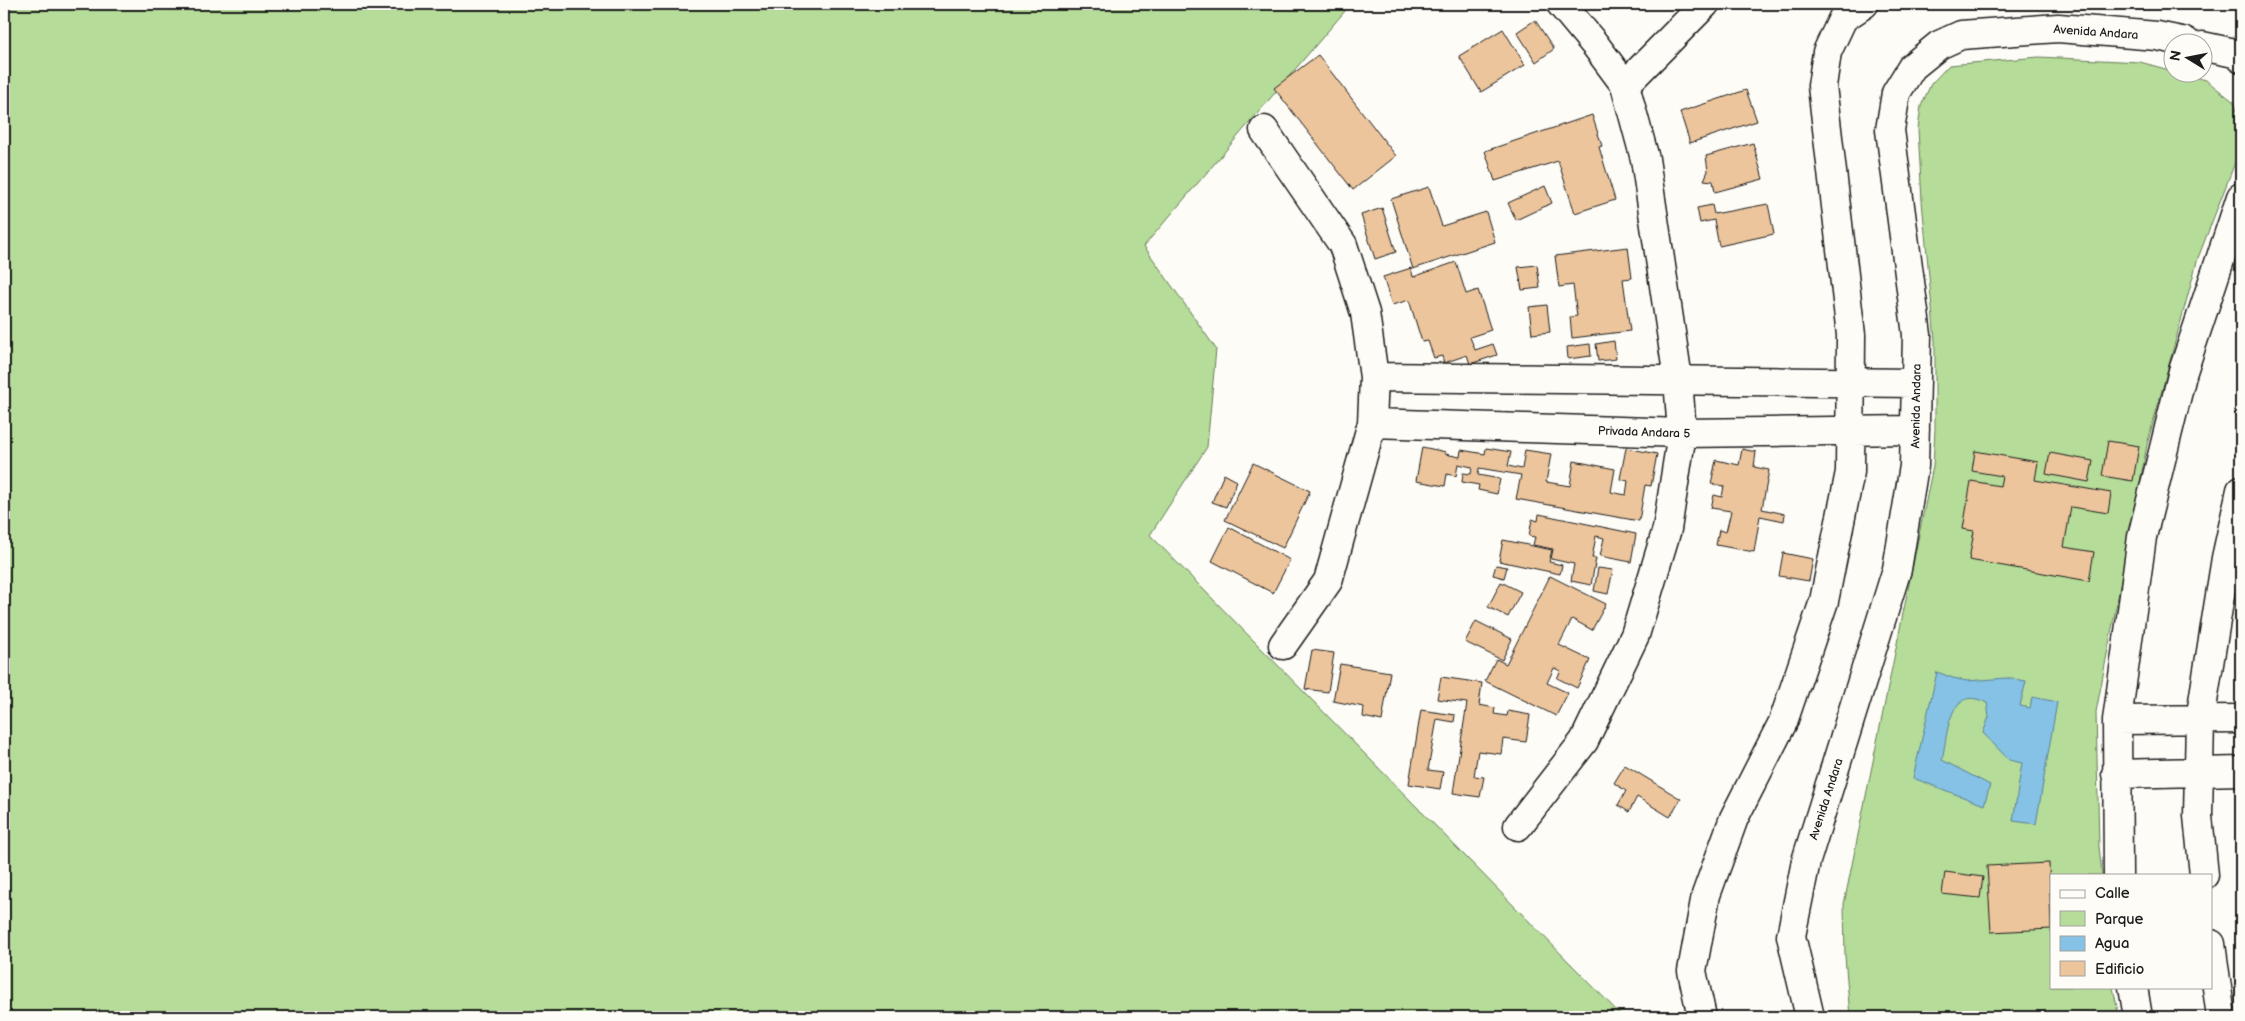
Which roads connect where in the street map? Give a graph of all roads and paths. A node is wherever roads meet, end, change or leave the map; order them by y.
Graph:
1 (1561, 4) edge
2 (1705, 4) edge
3 (1864, 4) edge
4 (2162, 37) edge
5 (2212, 48) edge
6 (2241, 58) edge
7 (1625, 85) junction
8 (1264, 130) dead end
9 (2241, 197) edge
10 (1374, 377) junction
11 (1678, 379) junction
12 (1851, 382) junction
13 (1916, 383) junction
14 (1372, 423) junction
15 (1916, 430) junction
16 (1850, 432) junction
17 (1682, 433) junction
18 (2241, 490) edge
19 (1283, 645) dead end
20 (2241, 719) edge
21 (2117, 720) junction
22 (2200, 720) junction
23 (2241, 771) edge
24 (2116, 774) junction
25 (2198, 774) junction
26 (1518, 826) dead end
27 (2118, 874) edge
28 (2204, 874) edge
29 (2212, 951) edge
30 (2133, 988) edge
31 (1702, 1017) edge
32 (1810, 1017) edge
33 (2138, 1017) edge
34 (2221, 1017) edge

1 - 7 street
2 - 7 street
3 - 12 street
4 - 13 street, Avenida Andara
5 - 6 street
7 - 11 street
8 - 10 street
9 - 21 street
10 - 11 street
10 - 14 street
11 - 12 street
11 - 17 street
12 - 13 street
12 - 16 street
13 - 15 street, Avenida Andara
14 - 17 street, Privada Andara 5
14 - 19 street
15 - 16 street, Privada Andara 5
15 - 32 street, Avenida Andara
16 - 17 street, Privada Andara 5
16 - 31 street
17 - 26 street
18 - 22 street
20 - 22 street
21 - 22 street
21 - 24 street
22 - 25 street
23 - 25 street
24 - 25 street
24 - 27 street
25 - 28 street
29 - 34 street
30 - 33 street

